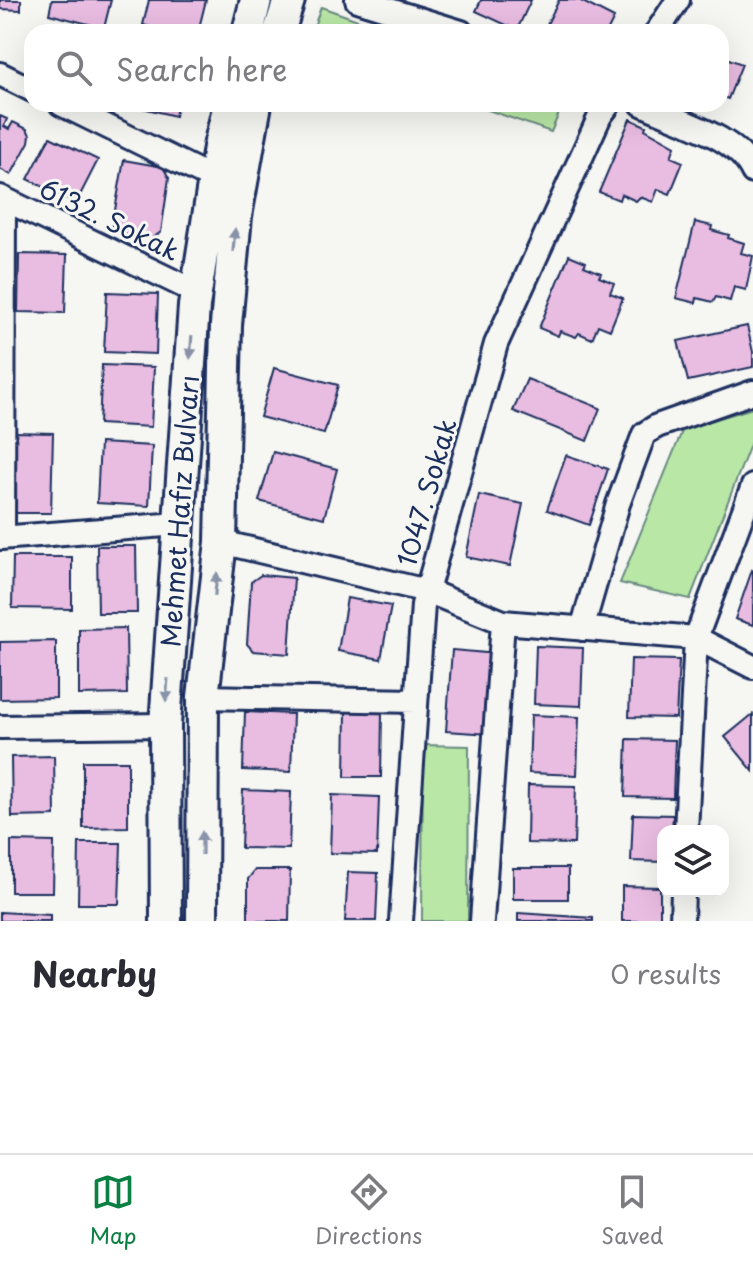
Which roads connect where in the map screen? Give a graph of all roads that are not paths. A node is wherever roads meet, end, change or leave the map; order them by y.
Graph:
1 (256, 0) edge
2 (289, 0) edge
3 (357, 0) edge
4 (678, 0) edge
5 (250, 24) edge
6 (282, 24) edge
7 (435, 24) edge
8 (662, 24) edge
9 (0, 74) edge
10 (24, 86) edge
11 (77, 112) edge
12 (227, 112) edge
13 (255, 112) edge
14 (603, 112) edge
15 (658, 112) edge
16 (753, 172) edge
17 (214, 179) junction
18 (2, 198) edge
19 (196, 292) junction
20 (753, 392) edge
21 (753, 486) edge
22 (178, 524) junction
23 (2, 538) edge
24 (221, 542) junction
25 (427, 591) junction
26 (503, 622) junction
27 (582, 629) junction
28 (696, 638) junction
29 (753, 667) edge
30 (203, 697) junction
31 (416, 701) junction
32 (165, 725) junction
33 (0, 727) edge
34 (686, 825) edge
35 (683, 897) edge
36 (166, 921) edge
37 (202, 921) edge
38 (401, 921) edge
39 (482, 921) edge
40 (682, 921) edge

1 - 5 main road
2 - 6 main road
3 - 7 street
4 - 8 street
9 - 10 street
11 - 17 street
12 - 17 main road, Mehmet Hafız Bulvarı
24 -> 13 main road, Mehmet Hafız Bulvarı
14 - 25 street, 1047. Sokak
15 - 16 street
17 - 19 main road, Mehmet Hafız Bulvarı
18 - 19 street, 6132. Sokak
18 - 23 street
19 -> 22 main road, Mehmet Hafız Bulvarı
20 - 27 street
21 - 28 street
22 - 23 street
22 -> 32 main road, Mehmet Hafız Bulvarı
24 - 25 street
30 -> 24 main road, Mehmet Hafız Bulvarı
25 - 26 street
25 - 31 street, 1047. Sokak
26 - 27 street
26 - 39 street
27 - 28 street
28 - 29 street
28 - 34 street
30 - 31 street
37 -> 30 main road, Mehmet Hafız Bulvarı
31 - 38 street, 1047. Sokak
32 - 33 street
32 - 36 main road, Mehmet Hafız Bulvarı
35 - 40 street

